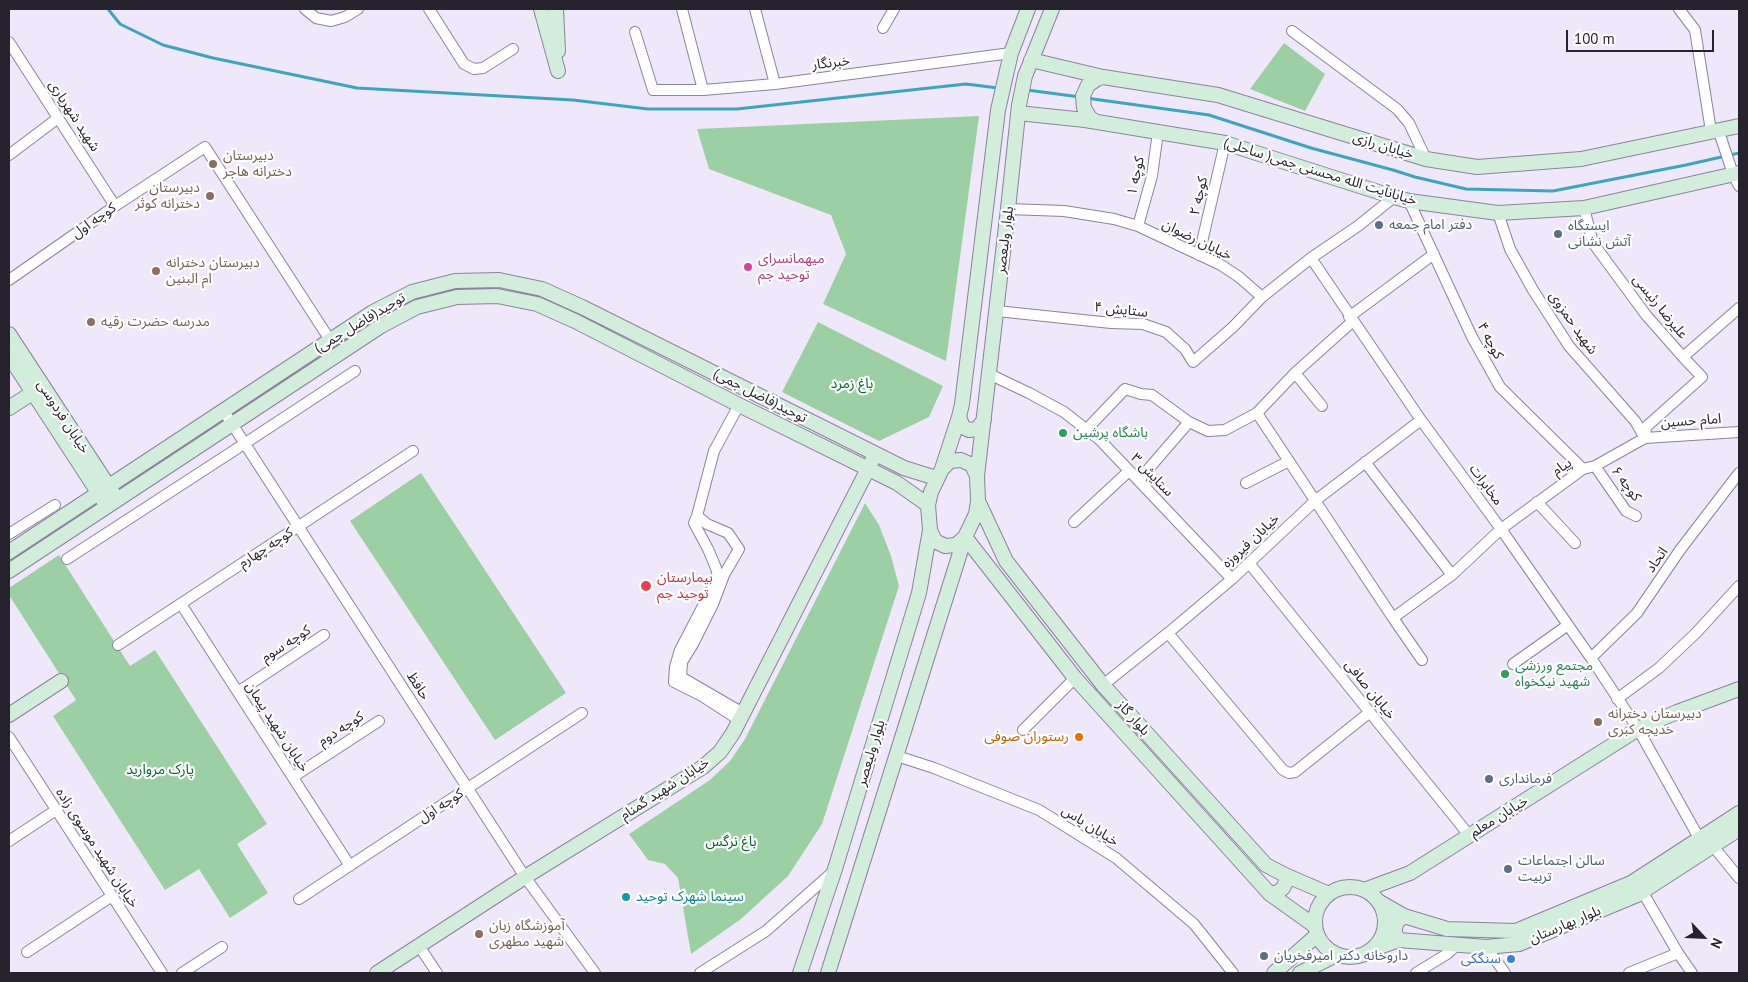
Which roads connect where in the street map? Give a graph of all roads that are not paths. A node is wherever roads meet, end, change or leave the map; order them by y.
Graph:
1 (305, 9) edge
2 (358, 9) edge
3 (429, 9) edge
4 (541, 9) edge
5 (556, 9) edge
6 (682, 9) edge
7 (755, 9) edge
8 (894, 9) edge
9 (1028, 9) edge
10 (1052, 9) edge
11 (1679, 9) edge
12 (883, 28) dead end
13 (1292, 31) dead end
14 (635, 32) dead end
15 (9, 42) edge
16 (512, 49) dead end
17 (1011, 53) junction
18 (1031, 60) junction
19 (1103, 77) junction
20 (775, 84) junction
21 (703, 90) junction
22 (1018, 109) junction
23 (58, 118) junction
24 (1095, 121) junction
25 (1739, 126) edge
26 (1715, 130) junction
27 (1158, 132) junction
28 (1225, 143) junction
29 (9, 155) edge
30 (1426, 159) junction
31 (1737, 178) edge
32 (1394, 197) junction
33 (1409, 201) junction
34 (115, 206) junction
35 (1584, 208) junction
36 (1008, 210) junction
37 (1498, 213) junction
38 (1138, 226) junction
39 (1434, 254) junction
40 (1199, 255) junction
41 (1311, 258) junction
42 (9, 280) edge
43 (1262, 297) junction
44 (1739, 308) edge
45 (996, 311) junction
46 (1351, 319) junction
47 (9, 334) edge
48 (330, 340) junction
49 (9, 356) edge
50 (1683, 357) junction
51 (699, 365) junction
52 (354, 371) dead end
53 (1295, 373) junction
54 (989, 374) junction
55 (692, 380) junction
56 (38, 389) junction
57 (739, 405) junction
58 (1322, 406) dead end
59 (9, 408) edge
60 (223, 410) junction
61 (1257, 413) junction
62 (959, 417) junction
63 (984, 420) junction
64 (1421, 420) junction
65 (1189, 422) junction
66 (232, 424) junction
67 (1086, 430) junction
68 (1739, 432) edge
69 (1645, 438) junction
70 (244, 444) junction
71 (413, 451) dead end
72 (876, 454) junction
73 (1289, 461) junction
74 (1365, 462) junction
75 (1595, 466) junction
76 (868, 468) junction
77 (1583, 469) junction
78 (1129, 471) junction
79 (1739, 473) edge
80 (939, 474) junction
81 (977, 476) junction
82 (1139, 480) junction
83 (1246, 484) dead end
84 (104, 490) junction
85 (1316, 500) junction
86 (978, 501) junction
87 (1537, 502) junction
88 (113, 504) junction
89 (55, 505) dead end
90 (928, 505) junction
91 (1636, 516) dead end
92 (696, 520) junction
93 (1074, 522) dead end
94 (298, 527) junction
95 (1501, 529) junction
96 (930, 530) junction
97 (9, 534) edge
98 (965, 537) junction
99 (1575, 543) dead end
100 (999, 548) junction
101 (9, 552) edge
102 (67, 559) dead end
103 (985, 561) junction
104 (1249, 562) junction
105 (9, 571) edge
106 (1452, 575) junction
107 (1232, 579) junction
108 (1739, 586) edge
109 (181, 604) junction
110 (1393, 618) junction
111 (1568, 625) junction
112 (1168, 633) junction
113 (324, 635) dead end
114 (118, 645) dead end
115 (1591, 658) junction
116 (1422, 660) dead end
117 (1513, 664) dead end
118 (1076, 678) junction
119 (61, 681) dead end
120 (1103, 685) junction
121 (1739, 689) edge
122 (238, 692) junction
123 (1617, 699) junction
124 (1370, 712) junction
125 (582, 714) dead end
126 (9, 715) edge
127 (741, 716) junction
128 (380, 721) dead end
129 (1638, 729) junction
130 (1023, 730) dead end
131 (9, 737) edge
132 (897, 756) junction
133 (293, 777) junction
134 (468, 788) junction
135 (56, 810) junction
136 (1739, 812) edge
137 (1739, 829) edge
138 (1469, 835) junction
139 (1700, 838) junction
140 (9, 841) edge
141 (1713, 846) junction
142 (350, 866) junction
143 (835, 869) junction
144 (1285, 875) junction
145 (525, 876) junction
146 (1739, 878) edge
147 (1364, 890) junction
148 (1642, 891) junction
149 (1270, 894) junction
150 (1329, 894) junction
151 (112, 896) junction
152 (299, 899) dead end
153 (1378, 901) junction
154 (1404, 916) junction
155 (1316, 931) junction
156 (1400, 940) junction
157 (1458, 944) junction
158 (419, 946) junction
159 (222, 947) dead end
160 (1486, 947) junction
161 (1371, 950) junction
162 (27, 952) dead end
163 (1678, 953) junction
164 (1336, 955) junction
165 (162, 973) edge
166 (182, 973) edge
167 (377, 973) edge
168 (437, 973) edge
169 (596, 973) edge
170 (700, 973) edge
171 (800, 973) edge
172 (828, 973) edge
173 (1232, 973) edge
174 (1274, 973) edge
175 (1300, 973) edge
176 (1416, 973) edge
177 (1505, 973) edge
178 (1629, 973) edge
179 (1692, 973) edge

1 - 2 street
3 - 16 street
4 - 5 street
6 - 21 street
7 - 20 street
8 - 12 street
9 - 17 street, بلوار ولیعصر
10 - 18 street, بلوار ولیعصر
11 - 26 street
13 - 30 street
14 - 21 street, خبرنگار
15 - 23 street, شهید شهریاری
17 - 20 street, خبرنگار
17 - 62 street, بلوار ولیعصر
18 - 19 street, خیابان رازی
18 - 22 street, بلوار ولیعصر
19 - 24 street
19 - 30 street, خیابان رازی
20 - 21 street, خبرنگار
22 - 24 street, خیابانآیت الله محسنی جمی( ساحلی)
22 - 36 street, بلوار ولیعصر
23 - 29 street
23 - 34 street, شهید شهریاری
24 - 27 street, خیابانآیت الله محسنی جمی( ساحلی)
25 - 26 street, خیابان رازی
26 - 30 street, خیابان رازی
26 - 31 street
27 - 28 street, خیابانآیت الله محسنی جمی( ساحلی)
27 - 38 street, کوچه ۱
28 - 32 street, خیابانآیت الله محسنی جمی( ساحلی)
28 - 40 street, کوچه ۲
31 - 35 street, خیابانآیت الله محسنی جمی( ساحلی)
32 - 33 street, خیابانآیت الله محسنی جمی( ساحلی)
32 - 41 street
33 - 37 street, خیابانآیت الله محسنی جمی( ساحلی)
33 - 39 street, کوچه ۴
34 - 42 street, کوچه اول
34 - 48 street, کوچه اول
35 - 37 street, خیابانآیت الله محسنی جمی( ساحلی)
35 - 50 street, علیرضا رئیسی
36 - 38 street, خیابان رضوان
36 - 45 street, بلوار ولیعصر
37 - 69 street, شهید حمزوی
38 - 40 street, خیابان رضوان
39 - 46 street
39 - 77 street, کوچه ۴
40 - 43 street, خیابان رضوان
41 - 43 street
41 - 46 street, مخابرات
43 - 45 street, ستایش ۴
44 - 50 street, علیرضا رئیسی
45 - 54 street, بلوار ولیعصر
46 - 53 street
46 - 64 street, مخابرات
47 - 56 street, خیابان فردوسی
48 - 51 street, توحید(فاضل جمی)
48 - 60 street, توحید(فاضل جمی)
49 - 56 street, خیابان فردوسی
50 - 69 street
51 - 55 street
51 - 72 street, توحید(فاضل جمی)
52 - 70 street
53 - 58 street
53 - 61 street
54 - 63 street, بلوار ولیعصر
54 - 67 street, ستایش ۳
55 - 57 street, توحید(فاضل جمی)
55 - 66 street, توحید(فاضل جمی)
56 - 59 street
56 - 84 street, خیابان فردوسی
57 - 76 street, توحید(فاضل جمی)
57 - 92 street
60 - 66 street, حافظ
60 - 84 street, توحید(فاضل جمی)
61 - 65 street
61 - 73 street
62 - 63 street
62 - 80 street, بلوار ولیعصر
63 - 81 street, بلوار ولیعصر
64 - 74 street, خیابان فیروزه
64 - 95 street, مخابرات
65 - 67 street
65 - 82 street
66 - 70 street, حافظ
66 - 88 street, توحید(فاضل جمی)
67 - 78 street, ستایش ۳
68 - 69 street, امام حسین
69 - 75 street, پیام
70 - 94 street, حافظ
70 - 102 street
71 - 94 street, کوچه چهارم
72 - 76 street, خیابان شهید گمنام
72 - 80 street, توحید(فاضل جمی)
73 - 83 street
73 - 85 street
74 - 85 street, خیابان فیروزه
74 - 106 street
75 - 77 street, پیام
75 - 91 street, کوچه ۶
76 - 90 street, توحید(فاضل جمی)
76 - 127 street, خیابان شهید گمنام
77 - 87 street, پیام
78 - 82 street, ستایش ۳
78 - 93 street
79 - 115 street, اتحاد
80 - 81 street
80 - 90 street, بلوار ولیعصر
81 - 86 street, بلوار ولیعصر
82 - 107 street, ستایش ۳
84 - 88 street, خیابان فردوسی
84 - 101 street, توحید(فاضل جمی)
85 - 104 street, خیابان فیروزه
85 - 110 street
86 - 98 street, بلوار ولیعصر
86 - 100 street, بلوار گاز
87 - 95 street, پیام
87 - 99 street
88 - 105 street, توحید(فاضل جمی)
89 - 97 street
90 - 96 street, بلوار ولیعصر
92 - 127 street
92 - 127 street
94 - 109 street, کوچه چهارم
94 - 134 street, حافظ
95 - 106 street, پیام
95 - 111 street, مخابرات
96 - 98 street
96 - 143 street, بلوار ولیعصر
98 - 103 street, بلوار گاز
98 - 132 street, بلوار ولیعصر
100 - 103 street
100 - 120 street, بلوار گاز
103 - 118 street, بلوار گاز
104 - 107 street, خیابان فیروزه
104 - 124 street, خیابان صافی
106 - 110 street, پیام
107 - 112 street, خیابان فیروزه
108 - 123 street
109 - 114 street, کوچه چهارم
109 - 122 street, خیابان شهید پیمان
110 - 116 street
111 - 115 street, مخابرات
111 - 117 street
112 - 120 street, خیابان فیروزه
112 - 124 street
113 - 122 street, کوچه سوم
115 - 123 street, مخابرات
118 - 130 street
118 - 149 street, بلوار گاز
119 - 126 street
120 - 144 street, بلوار گاز
121 - 129 street, خیابان معلم
122 - 133 street, خیابان شهید پیمان
123 - 129 street, مخابرات
124 - 138 street, خیابان صافی
125 - 134 street, کوچه اول
127 - 145 street, خیابان شهید گمنام
128 - 133 street, کوچه دوم
129 - 138 street, خیابان معلم
129 - 139 street, مخابرات
131 - 135 street, خیابان شهید موسوی زاده
132 - 172 street, بلوار ولیعصر
132 - 173 street, خیابان یاس
133 - 142 street, خیابان شهید پیمان
134 - 142 street, کوچه اول
134 - 145 street, حافظ
135 - 140 street
135 - 151 street, خیابان شهید موسوی زاده
136 - 139 street, بلوار بهارستان
137 - 141 street, بلوار بهارستان
138 - 147 street, خیابان معلم
139 - 154 street, بلوار بهارستان
141 - 146 street
141 - 148 street, بلوار بهارستان
142 - 152 street, کوچه اول
143 - 170 street
143 - 171 street, بلوار ولیعصر
144 - 149 street
144 - 150 street, بلوار گاز
145 - 158 street, خیابان شهید گمنام
145 - 169 street, حافظ
147 - 150 street
147 - 153 street
148 - 160 street, بلوار بهارستان
148 - 163 street
149 - 155 street, بلوار گاز
150 - 155 street
151 - 162 street
151 - 165 street, خیابان شهید موسوی زاده
153 - 154 street, بلوار بهارستان
153 - 161 street
154 - 156 street
155 - 164 street
155 - 174 street
156 - 157 street, بلوار بهارستان
156 - 161 street, بلوار بهارستان
157 - 160 street, بلوار بهارستان
157 - 176 street
158 - 167 street, خیابان شهید گمنام
158 - 168 street
159 - 166 street
160 - 177 street
161 - 164 street
163 - 178 street
163 - 179 street
164 - 175 street

